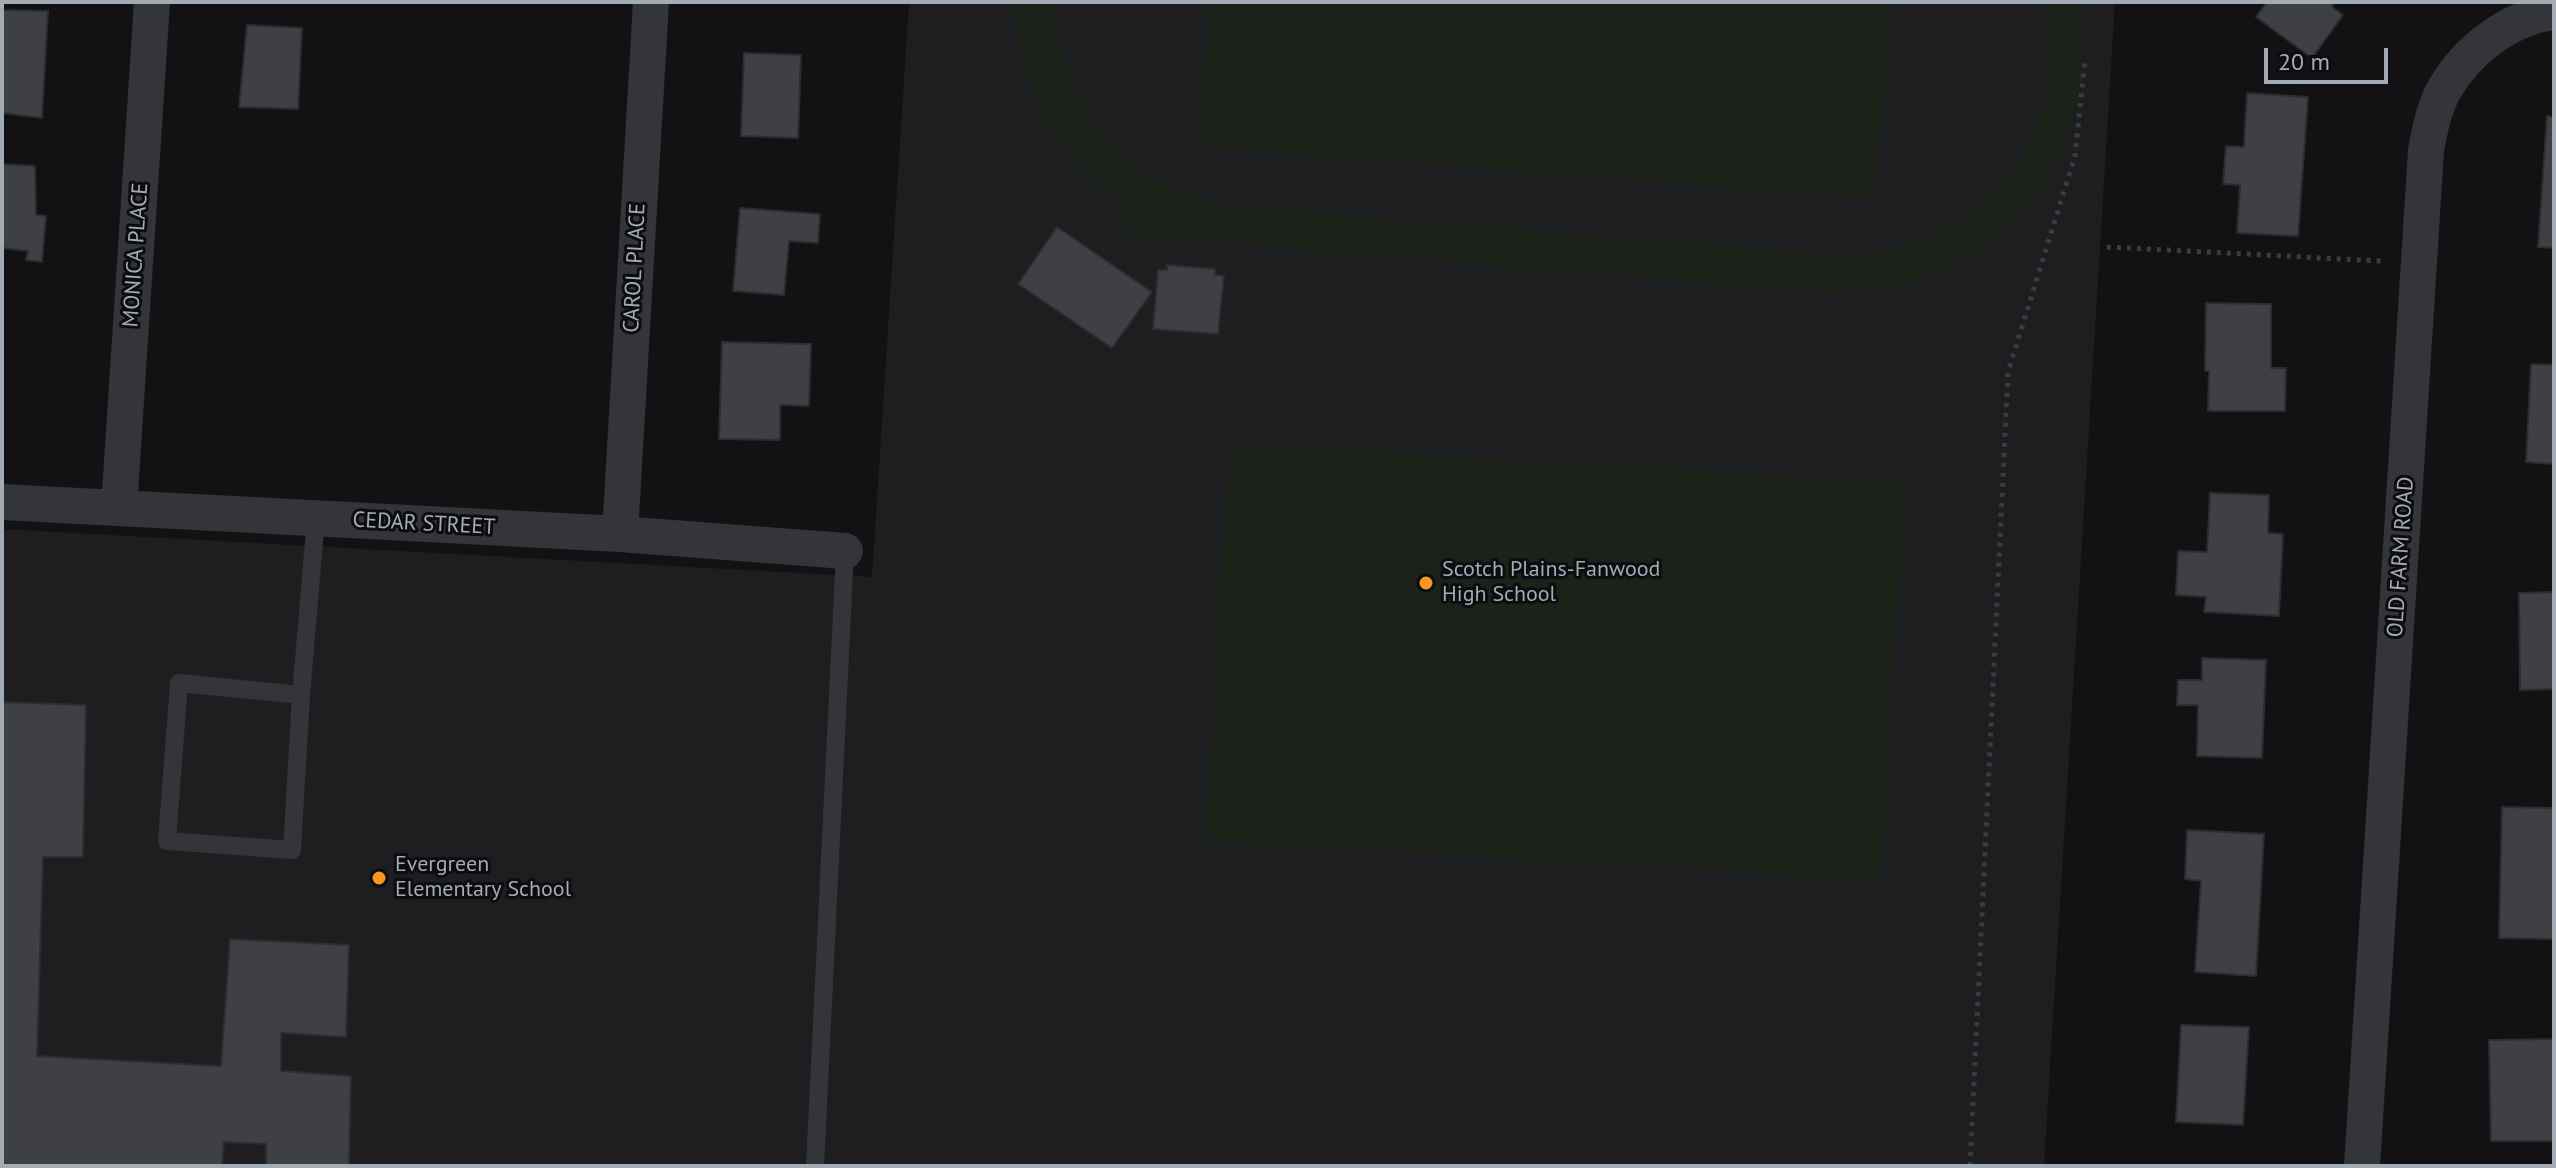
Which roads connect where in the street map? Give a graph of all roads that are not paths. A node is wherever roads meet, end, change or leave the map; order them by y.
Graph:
1 (152, 2) edge
2 (651, 2) edge
3 (2554, 12) edge
4 (2, 502) edge
5 (119, 508) junction
6 (316, 518) junction
7 (620, 534) junction
8 (845, 551) joint
9 (301, 695) junction
10 (815, 1166) edge
11 (2362, 1166) edge

1 - 5 street, MONICA PLACE
2 - 7 street, CAROL PLACE
3 - 11 street, OLD FARM ROAD
4 - 5 street, CEDAR STREET
5 - 6 street, CEDAR STREET
6 - 7 street, CEDAR STREET
6 - 9 lane
7 - 8 street, CEDAR STREET
8 - 10 lane
9 - 9 lane

